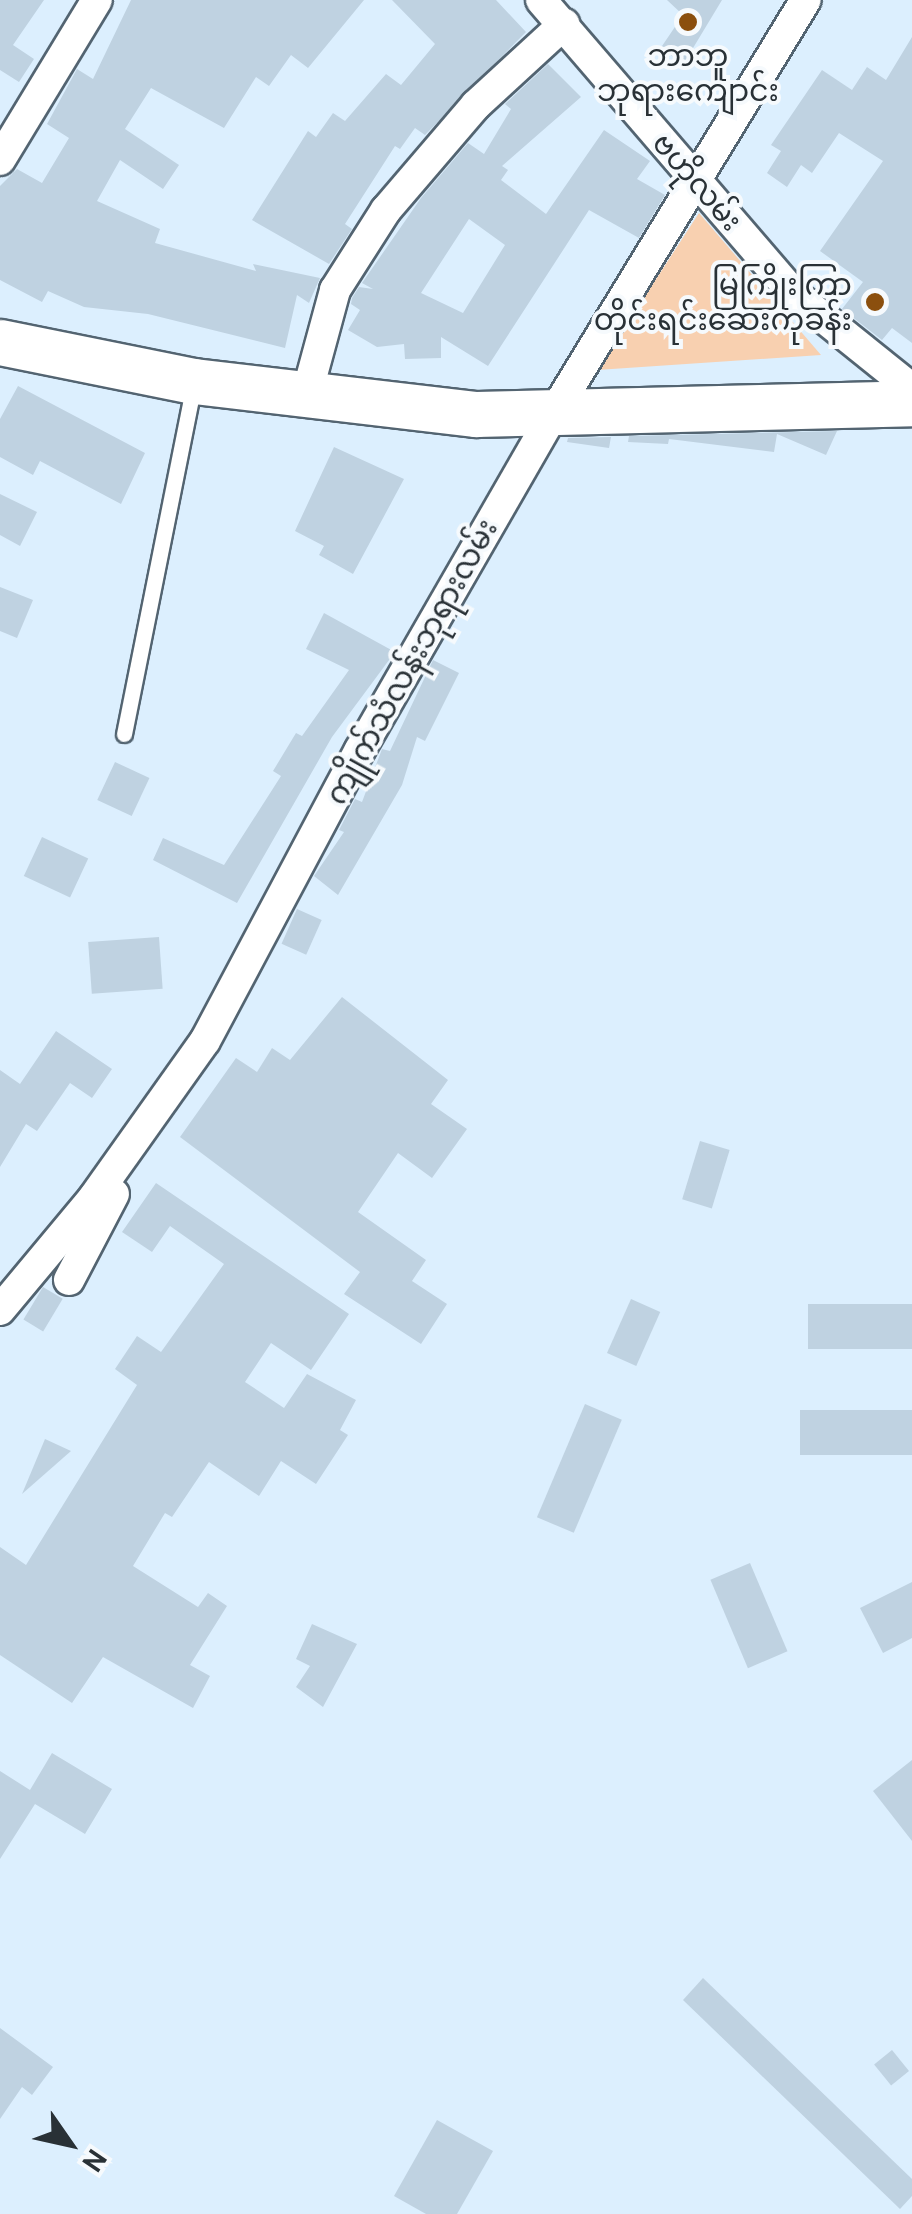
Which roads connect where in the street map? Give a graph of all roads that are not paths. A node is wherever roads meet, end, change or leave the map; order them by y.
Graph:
1 (96, 0) edge
2 (541, 0) edge
3 (806, 0) edge
4 (564, 24) junction
5 (0, 160) edge
6 (697, 183) junction
7 (3, 348) edge
8 (194, 381) junction
9 (912, 389) edge
10 (306, 397) junction
11 (912, 403) edge
12 (553, 414) junction
13 (124, 734) dead end
14 (156, 1114) junction
15 (69, 1280) dead end
16 (0, 1310) edge

1 - 5 street
2 - 4 street, ဗဟိုလမ်း
3 - 6 street, ကျိုက်သံလန်းဘုရားလမ်း
4 - 6 street, ဗဟိုလမ်း
4 - 10 street
6 - 9 street, ဗဟိုလမ်း
6 - 12 street, ကျိုက်သံလန်းဘုရားလမ်း
7 - 8 main road
8 - 10 main road
8 - 13 lane
10 - 12 main road
11 - 12 main road
12 - 14 street, ကျိုက်သံလန်းဘုရားလမ်း
14 - 15 street
14 - 16 street, ကျိုက်သံလန်းဘုရားလမ်း

